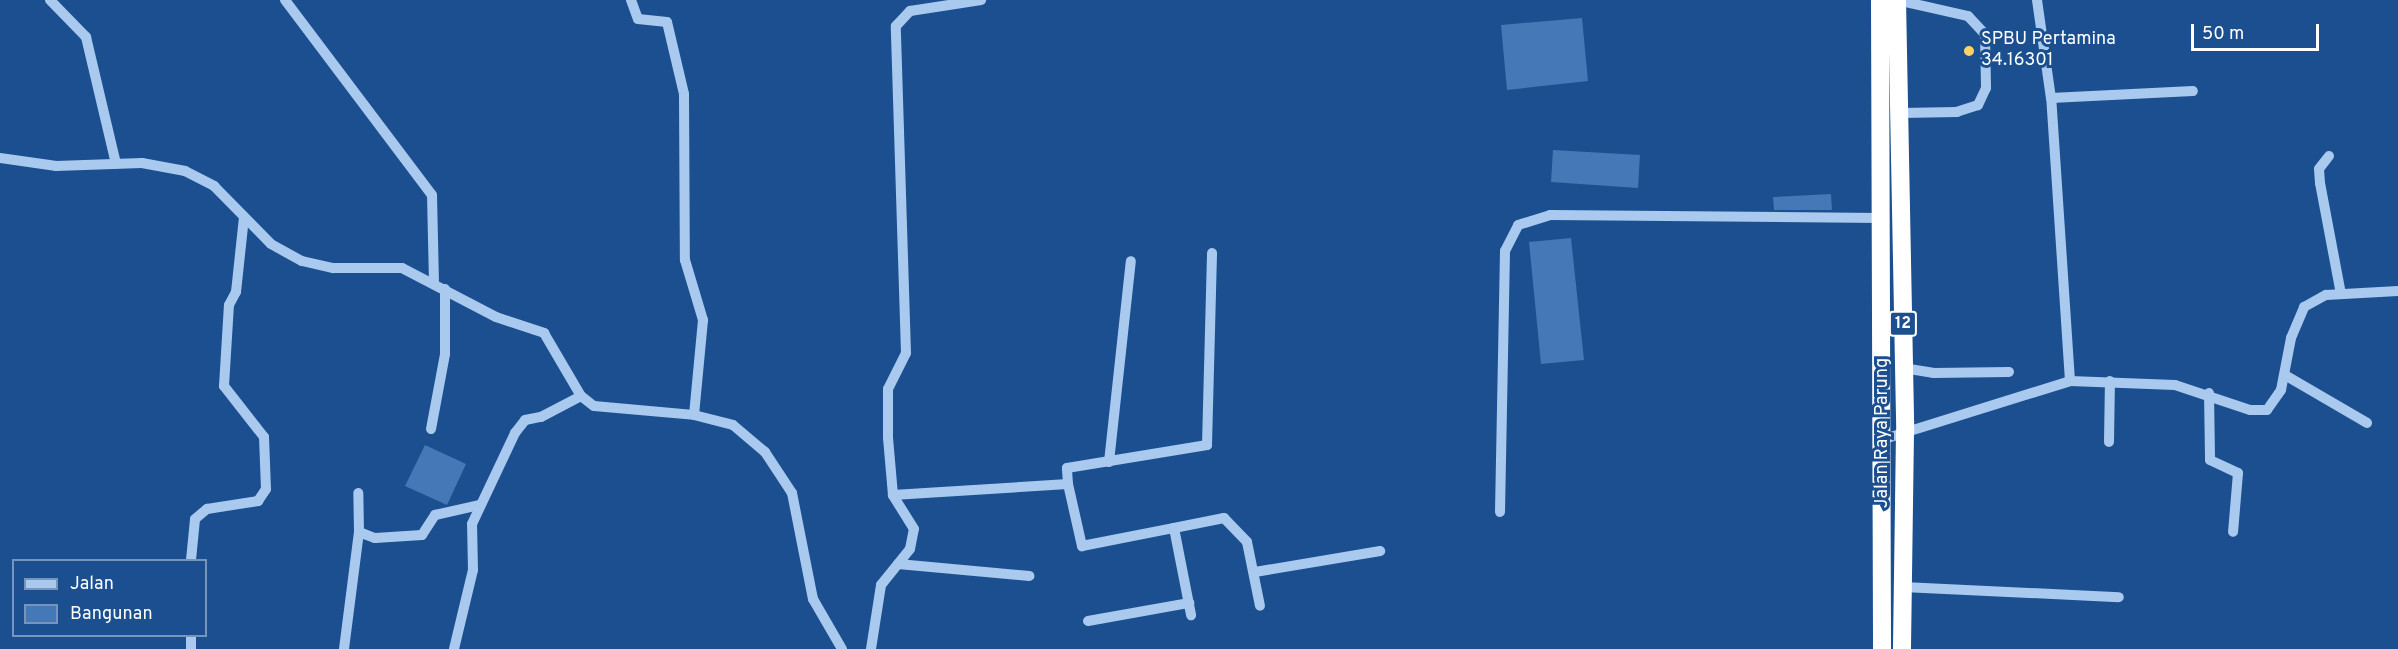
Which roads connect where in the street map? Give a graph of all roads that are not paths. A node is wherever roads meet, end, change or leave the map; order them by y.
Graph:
1 (50, 0) edge
2 (285, 0) edge
3 (632, 0) edge
4 (981, 0) edge
5 (1881, 0) edge
6 (1897, 0) edge
7 (2037, 0) edge
8 (2193, 91) dead end
9 (2051, 98) junction
10 (1902, 113) junction
11 (2329, 156) dead end
12 (0, 158) edge
13 (116, 164) junction
14 (244, 217) junction
15 (1880, 218) junction
16 (1212, 253) dead end
17 (1131, 261) dead end
18 (434, 281) junction
19 (445, 289) junction
20 (2398, 291) edge
21 (2341, 294) junction
22 (1904, 368) junction
23 (2009, 372) dead end
24 (2286, 375) junction
25 (2070, 381) junction
26 (2110, 381) junction
27 (2209, 393) junction
28 (581, 396) junction
29 (694, 415) junction
30 (2367, 423) dead end
31 (431, 429) dead end
32 (1905, 432) junction
33 (1881, 440) junction
34 (2109, 442) dead end
35 (1109, 462) junction
36 (1068, 484) junction
37 (358, 493) dead end
38 (893, 495) junction
39 (479, 505) junction
40 (1500, 513) dead end
41 (1174, 528) junction
42 (359, 532) junction
43 (2233, 532) dead end
44 (1380, 551) dead end
45 (191, 559) edge
46 (898, 564) junction
47 (1255, 572) junction
48 (1029, 576) dead end
49 (1903, 587) junction
50 (2119, 597) dead end
51 (1189, 603) junction
52 (1260, 606) dead end
53 (1191, 615) dead end
54 (1088, 621) dead end
55 (344, 649) edge
56 (454, 649) edge
57 (842, 649) edge
58 (871, 649) edge
59 (1882, 649) edge
60 (1902, 649) edge

1 - 13 street
2 - 18 street
3 - 29 street
4 - 38 street
5 - 15 highway, Jalan Raya Parung / 12
6 - 10 highway, Jalan Raya Parung / 12
6 - 10 street
7 - 9 street
8 - 9 street
9 - 25 street
10 - 22 highway, Jalan Raya Parung / 12
11 - 21 street
12 - 13 street
13 - 14 street
14 - 18 street
14 - 45 street
15 - 33 highway, Jalan Raya Parung / 12
15 - 40 street
16 - 35 street
17 - 35 street
18 - 19 street
19 - 28 street
19 - 31 street
20 - 21 street
21 - 24 street
22 - 23 street
22 - 32 highway, Jalan Raya Parung / 12
24 - 27 street
24 - 30 street
25 - 26 street
25 - 32 street
26 - 27 street
26 - 34 street
27 - 43 street
28 - 29 street
28 - 39 street
29 - 57 street
32 - 33 street
32 - 49 highway, Jalan Raya Parung / 12
33 - 59 highway, Jalan Raya Parung / 12
35 - 36 street
36 - 38 street
36 - 41 street
37 - 42 street
38 - 46 street
39 - 42 street
39 - 56 street
41 - 47 street
41 - 51 street
42 - 55 street
44 - 47 street
46 - 48 street
46 - 58 street
47 - 52 street
49 - 50 street
49 - 60 highway, Jalan Raya Parung / 12
51 - 53 street
51 - 54 street

